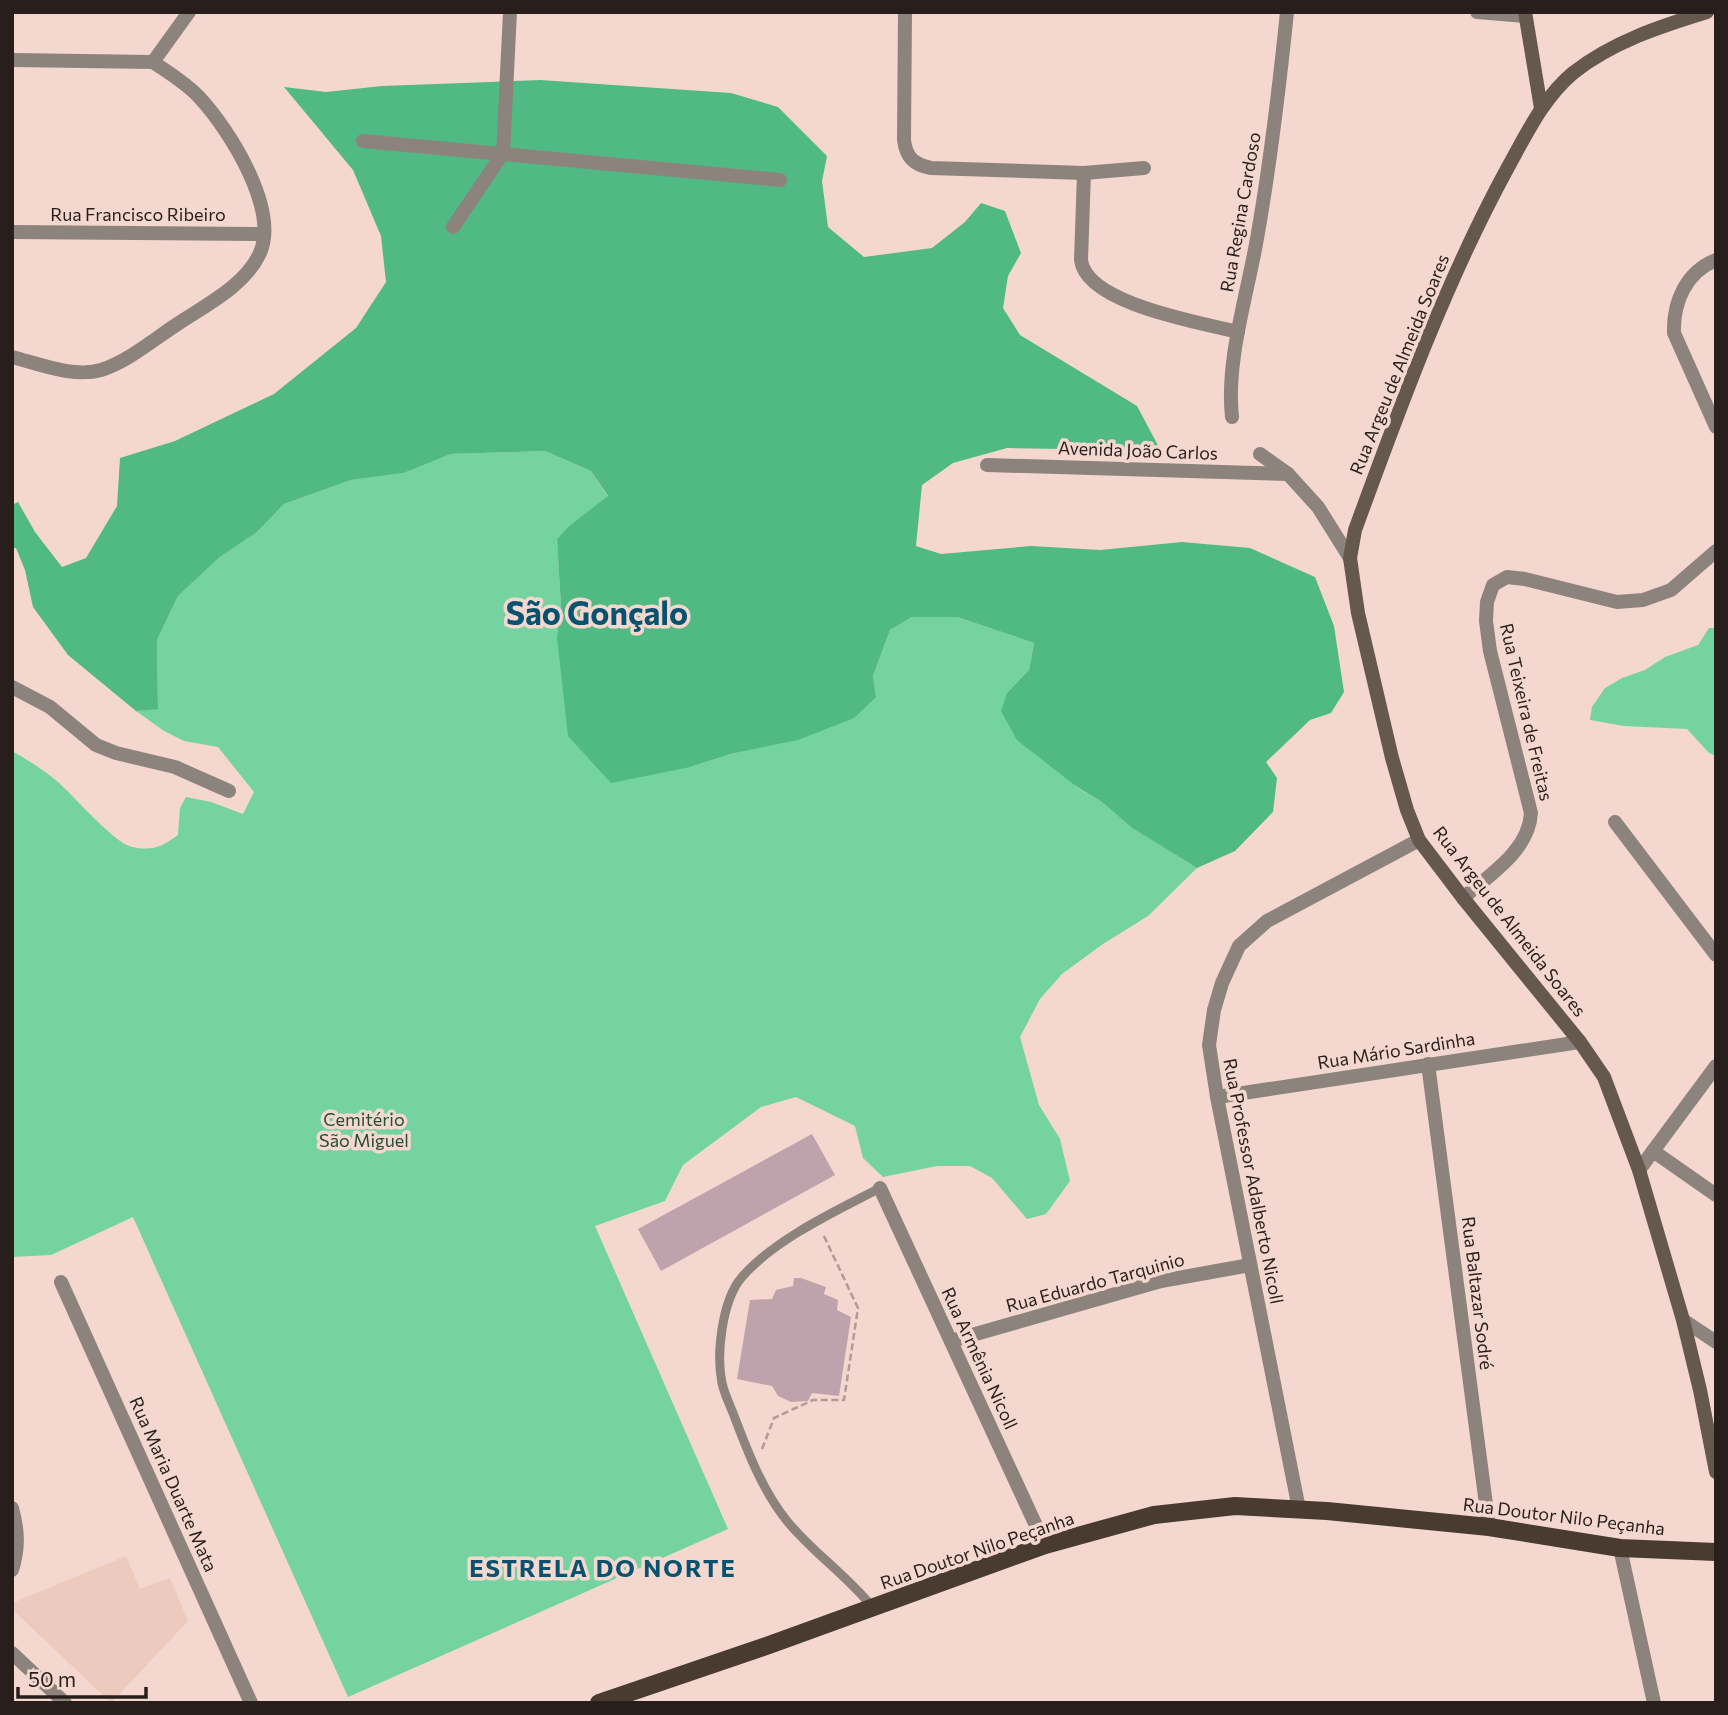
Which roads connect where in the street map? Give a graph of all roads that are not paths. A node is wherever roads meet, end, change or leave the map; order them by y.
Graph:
1 (189, 12) edge
2 (510, 12) edge
3 (905, 12) edge
4 (1287, 12) edge
5 (1477, 12) edge
6 (1707, 12) edge
7 (1525, 14) edge
8 (12, 60) edge
9 (153, 62) junction
10 (1541, 108) junction
11 (363, 141) dead end
12 (503, 153) junction
13 (1144, 168) dead end
14 (1084, 173) junction
15 (780, 180) dead end
16 (453, 227) dead end
17 (12, 233) edge
18 (264, 234) junction
19 (1716, 260) edge
20 (1238, 332) junction
21 (12, 358) edge
22 (1232, 417) dead end
23 (1716, 427) edge
24 (1260, 454) dead end
25 (988, 465) dead end
26 (1288, 474) junction
27 (1716, 551) edge
28 (1350, 558) junction
29 (12, 687) edge
30 (229, 791) dead end
31 (1615, 822) dead end
32 (1419, 839) junction
33 (1463, 898) junction
34 (1716, 955) edge
35 (1580, 1042) junction
36 (1428, 1064) junction
37 (1716, 1066) edge
38 (1217, 1097) junction
39 (1653, 1152) junction
40 (1639, 1170) junction
41 (880, 1188) joint
42 (1716, 1195) edge
43 (1250, 1265) junction
44 (61, 1282) dead end
45 (1682, 1320) junction
46 (951, 1341) junction
47 (1716, 1342) edge
48 (1716, 1472) edge
49 (12, 1508) edge
50 (1299, 1509) junction
51 (1489, 1527) junction
52 (1045, 1545) junction
53 (1620, 1548) junction
54 (1716, 1552) edge
55 (12, 1570) edge
56 (874, 1608) junction
57 (12, 1653) edge
58 (65, 1703) edge
59 (251, 1703) edge
60 (599, 1703) edge
61 (1654, 1703) edge

1 - 9 street
2 - 12 street
3 - 14 street
4 - 20 street, Rua Regina Cardoso
5 - 7 street
6 - 10 street, Rua Argeu de Almeida Soares
7 - 10 street
8 - 9 street
9 - 18 street
10 - 28 street, Rua Argeu de Almeida Soares
11 - 12 street
12 - 15 street
12 - 16 street
13 - 14 street
14 - 20 street
17 - 18 street, Rua Francisco Ribeiro
18 - 21 street
19 - 23 street
20 - 22 street, Rua Regina Cardoso
24 - 26 street
25 - 26 street, Avenida João Carlos
26 - 28 street
27 - 33 street, Rua Teixeira de Freitas
28 - 32 street, Rua Argeu de Almeida Soares
29 - 30 street
31 - 34 street
32 - 33 street, Rua Argeu de Almeida Soares
32 - 38 street, Rua Professor Adalberto Nicoll
33 - 35 street, Rua Argeu de Almeida Soares
35 - 36 street, Rua Mário Sardinha
35 - 40 street, Rua Argeu de Almeida Soares
36 - 38 street, Rua Mário Sardinha
36 - 51 street, Rua Baltazar Sodré
37 - 39 street
38 - 43 street, Rua Professor Adalberto Nicoll
39 - 40 street
39 - 42 street
40 - 45 street, Rua Argeu de Almeida Soares
41 - 46 street, Rua Armênia Nicoll
41 - 56 lane
43 - 46 street, Rua Eduardo Tarquinio
43 - 50 street, Rua Professor Adalberto Nicoll
44 - 59 street, Rua Maria Duarte Mata
45 - 47 street
45 - 48 street, Rua Argeu de Almeida Soares
46 - 52 street, Rua Armênia Nicoll
49 - 55 street
50 - 51 main road, Rua Doutor Nilo Peçanha
50 - 52 main road, Rua Doutor Nilo Peçanha
51 - 53 main road, Rua Doutor Nilo Peçanha
52 - 56 main road, Rua Doutor Nilo Peçanha
53 - 54 main road, Rua Doutor Nilo Peçanha
53 - 61 street
56 - 60 main road, Rua Doutor Nilo Peçanha
57 - 58 street

